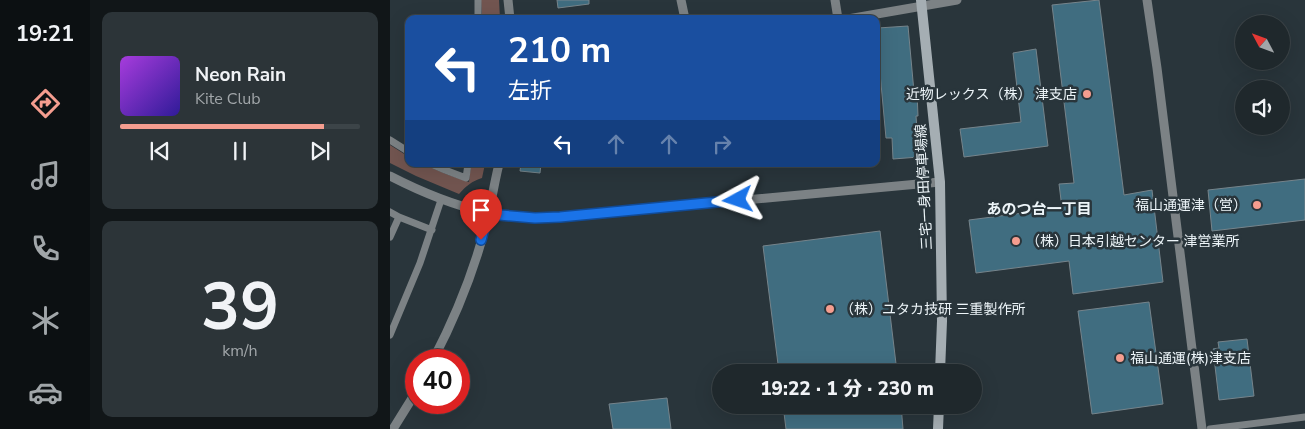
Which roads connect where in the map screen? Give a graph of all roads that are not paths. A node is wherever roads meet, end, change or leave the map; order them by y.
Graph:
1 (478, 0) edge
2 (508, 0) edge
3 (681, 0) edge
4 (835, 0) edge
5 (957, 0) edge
6 (1147, 0) edge
7 (922, 3) edge
8 (478, 15) edge
9 (510, 15) edge
10 (684, 15) edge
11 (837, 15) edge
12 (866, 15) edge
13 (390, 140) edge
14 (405, 149) edge
15 (438, 167) edge
16 (468, 167) edge
17 (498, 167) edge
18 (390, 176) edge
19 (940, 182) junction
20 (441, 200) junction
21 (390, 212) edge
22 (488, 214) junction
23 (399, 217) junction
24 (432, 230) junction
25 (390, 237) edge
26 (390, 335) edge
27 (438, 349) edge
28 (940, 364) edge
29 (405, 410) edge
30 (939, 414) edge
31 (1305, 417) edge
32 (393, 429) edge
33 (938, 429) edge
34 (1202, 429) edge
35 (1210, 429) edge

1 - 8 street
2 - 9 street
3 - 10 street
4 - 11 street
5 - 7 street
6 - 34 street
7 - 12 street
7 - 19 main road, 三宅一身田停車場線
13 - 14 street
15 - 16 street
17 - 22 street
18 - 20 street
19 - 22 street
19 - 28 main road, 三宅一身田停車場線
20 - 22 street
20 - 24 street
21 - 23 street
22 - 27 street
23 - 24 street
23 - 25 street
24 - 26 street
29 - 32 street
30 - 33 main road
31 - 35 street

